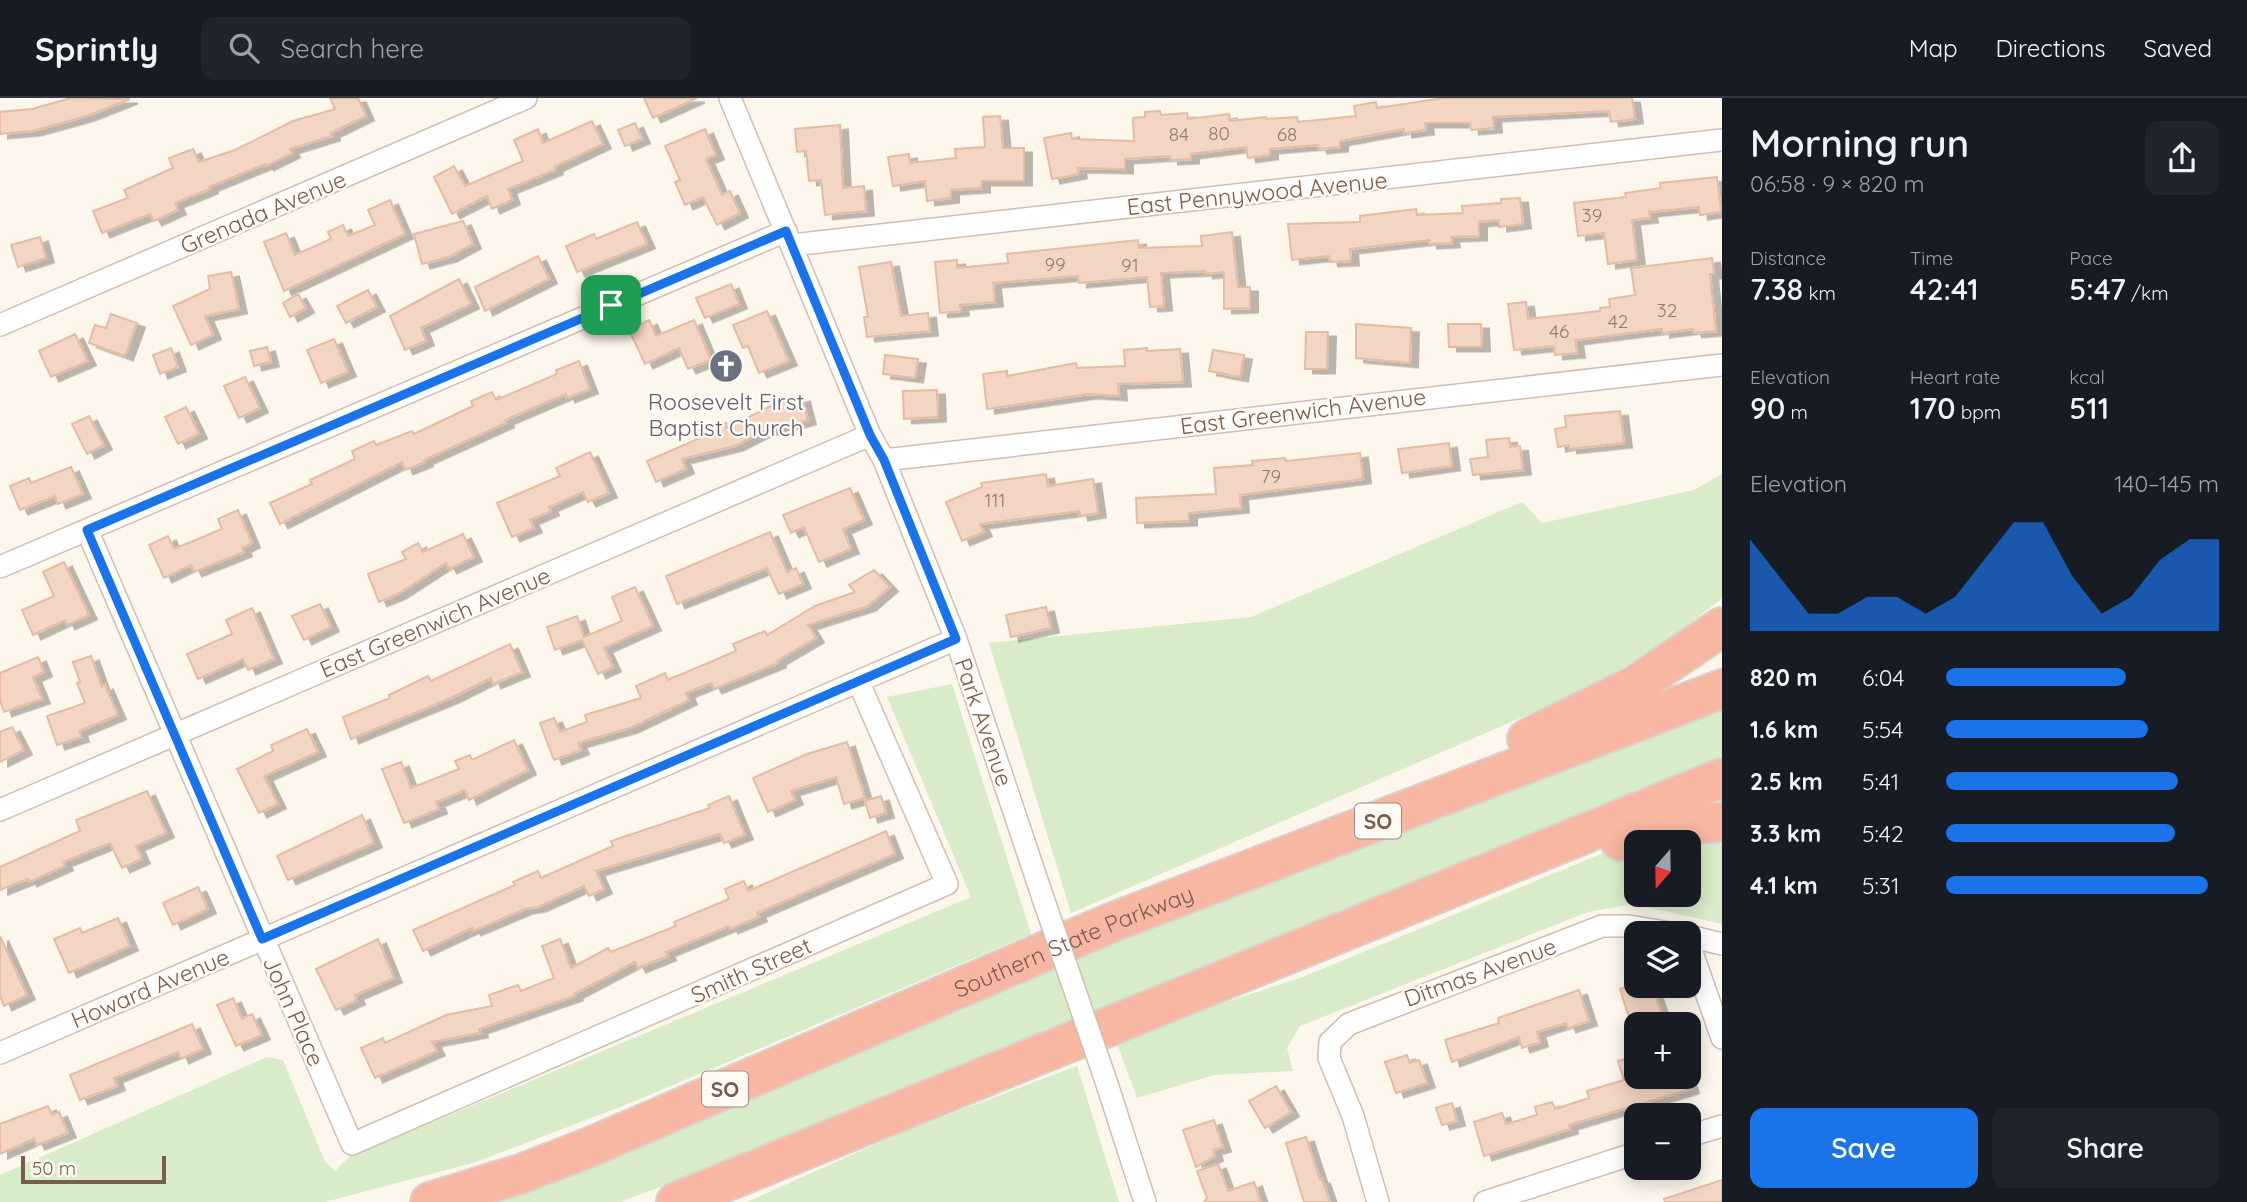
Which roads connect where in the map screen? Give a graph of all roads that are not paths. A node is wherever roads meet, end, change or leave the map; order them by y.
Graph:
1 (526, 98) edge
2 (730, 98) edge
3 (1722, 140) edge
4 (789, 238) junction
5 (0, 325) edge
6 (1722, 365) edge
7 (870, 435) junction
8 (884, 460) junction
9 (87, 530) junction
10 (0, 567) edge
11 (1722, 627) edge
12 (956, 639) junction
13 (859, 683) junction
14 (1722, 689) edge
15 (175, 734) junction
16 (1722, 778) edge
17 (0, 810) edge
18 (1722, 822) edge
19 (1282, 858) junction
20 (1378, 916) junction
21 (1624, 926) edge
22 (262, 939) junction
23 (1701, 939) edge
24 (1722, 944) edge
25 (1701, 978) edge
26 (1722, 1038) edge
27 (0, 1053) edge
28 (1722, 1126) edge
29 (1701, 1132) edge
30 (352, 1144) joint
31 (1624, 1157) edge
32 (430, 1202) edge
33 (676, 1202) edge
34 (1146, 1202) edge
35 (1378, 1202) edge
36 (1485, 1202) edge

1 - 5 street, Grenada Avenue
2 - 4 street, Park Avenue
3 - 4 street, East Pennywood Avenue
4 - 7 street, Park Avenue
4 - 9 street, East Pennywood Avenue
6 - 8 street, East Greenwich Avenue
7 - 8 street, Park Avenue
7 - 15 street, East Greenwich Avenue
8 - 12 street, Park Avenue
9 - 10 street, East Pennywood Avenue
9 - 15 street, John Place
11 - 19 highway
12 - 13 street, Howard Avenue
12 - 34 street, Park Avenue, bridge
13 - 22 street, Howard Avenue
13 - 30 street, Smith Street
14 - 19 highway, Southern State Parkway / SO
15 - 17 street, East Greenwich Avenue
15 - 22 street, John Place
16 - 20 highway
18 - 20 highway
19 - 32 highway, Southern State Parkway / SO
20 - 33 highway
21 - 35 street, Ditmas Avenue
22 - 27 street, Howard Avenue
22 - 30 street, John Place
23 - 24 street
25 - 26 street
28 - 29 street
31 - 36 street

